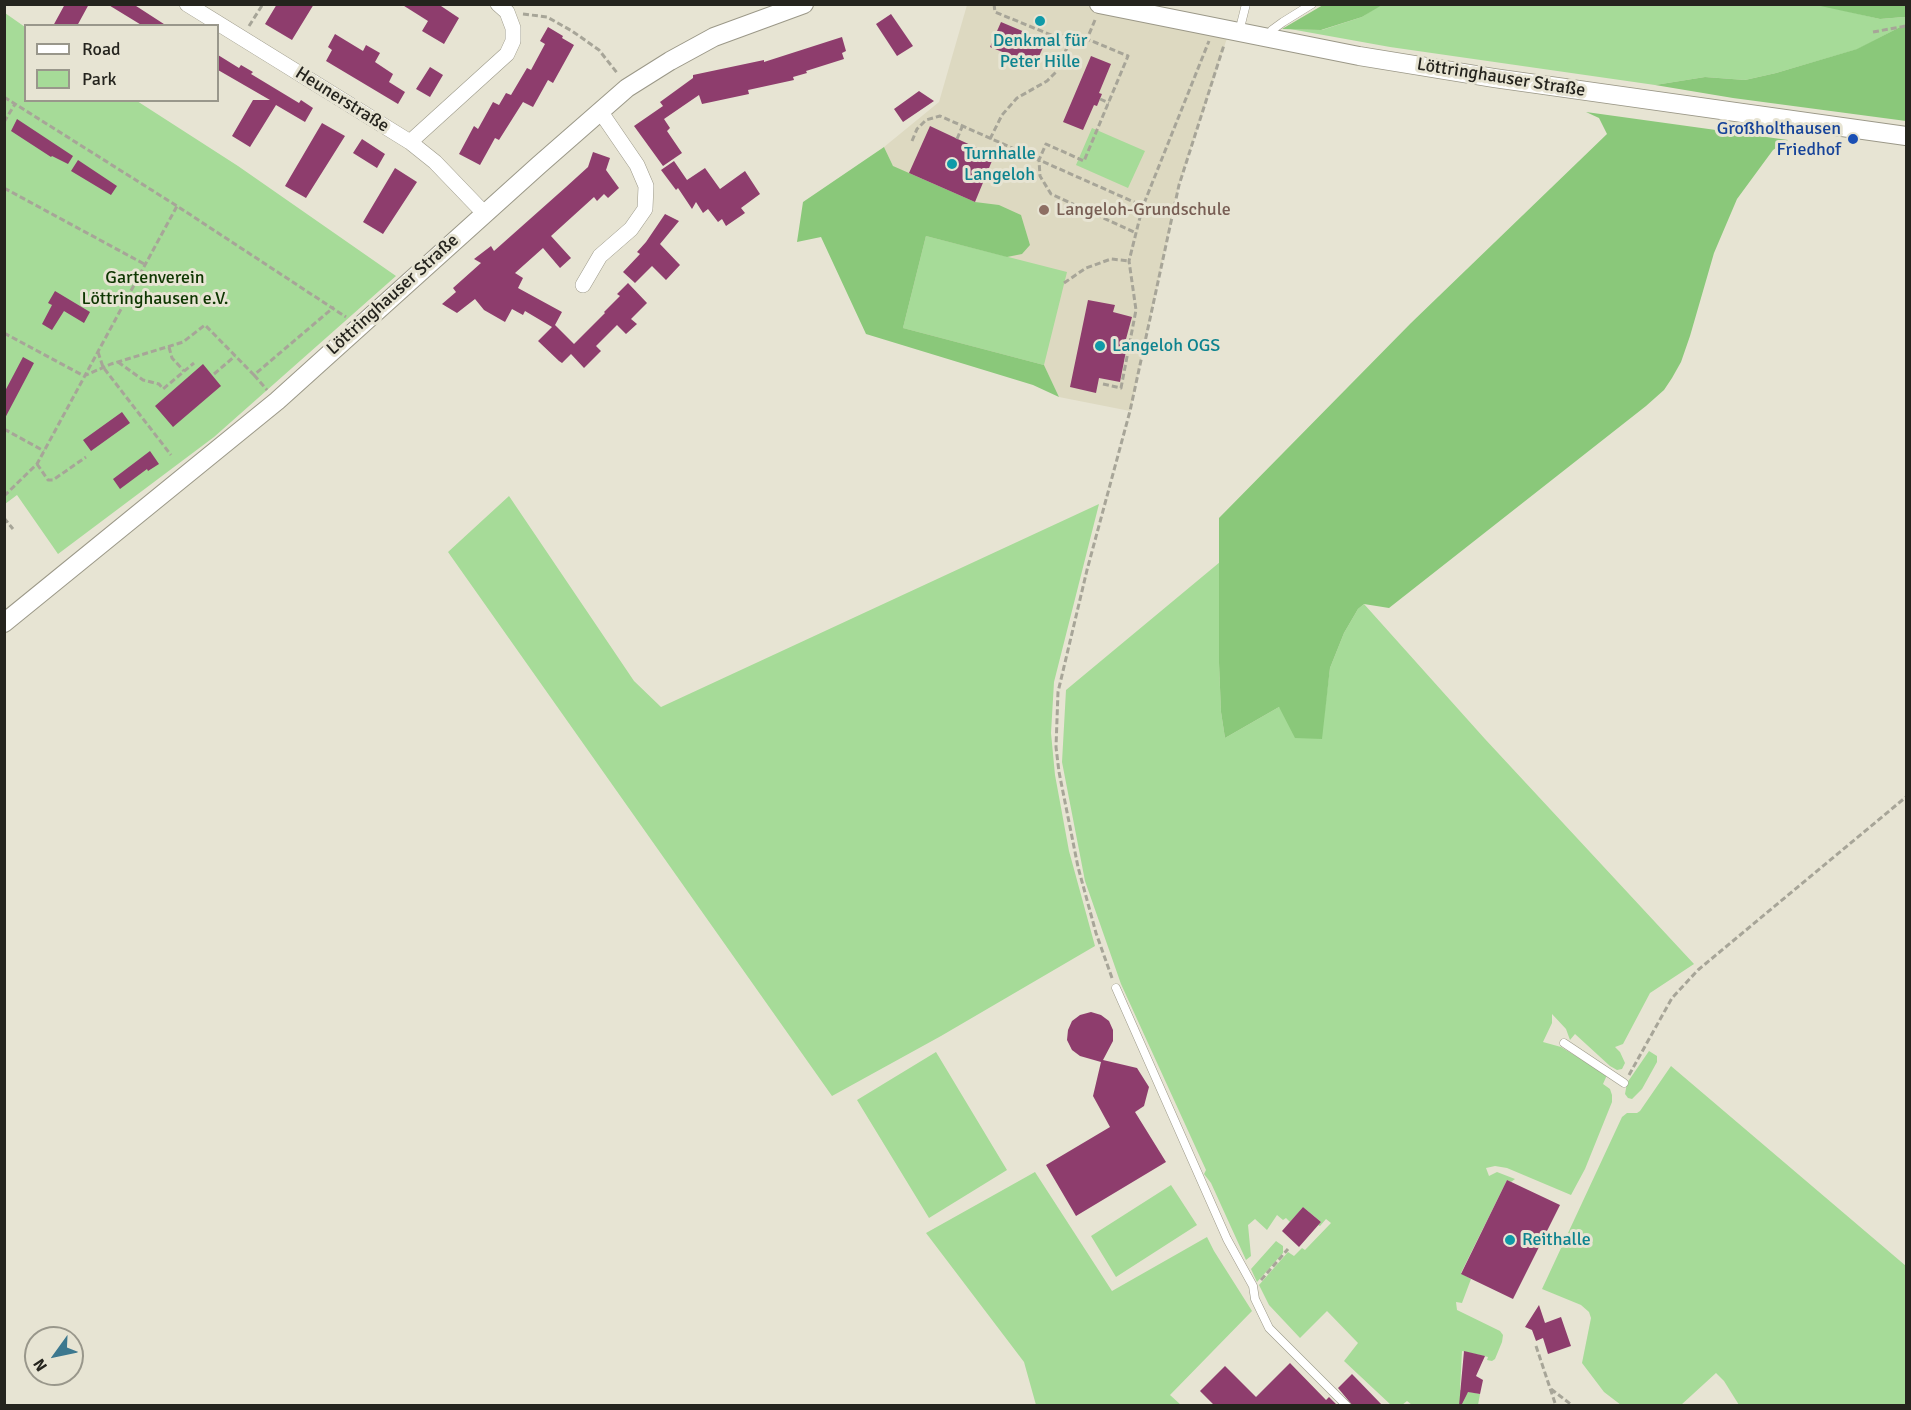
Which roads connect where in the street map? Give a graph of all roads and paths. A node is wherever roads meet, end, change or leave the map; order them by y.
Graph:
1 (187, 4) edge
2 (263, 4) edge
3 (804, 4) edge
4 (994, 4) edge
5 (1246, 4) edge
6 (1312, 4) edge
7 (502, 8) edge
8 (1139, 9) edge
9 (1098, 10) edge
10 (1906, 26) edge
11 (1227, 31) junction
12 (1873, 32) dead end
13 (1073, 34) junction
14 (242, 38) junction
15 (1087, 39) junction
16 (1267, 39) junction
17 (1061, 61) dead end
18 (1056, 72) dead end
19 (627, 88) junction
20 (4, 97) edge
21 (1100, 99) dead end
22 (1109, 103) junction
23 (15, 104) junction
24 (600, 111) junction
25 (4, 122) edge
26 (962, 127) junction
27 (1906, 136) edge
28 (957, 139) dead end
29 (990, 139) junction
30 (912, 141) dead end
31 (410, 142) junction
32 (1039, 160) junction
33 (4, 188) edge
34 (177, 206) junction
35 (1143, 206) junction
36 (484, 213) junction
37 (1136, 233) junction
38 (1129, 261) junction
39 (146, 266) junction
40 (1065, 283) dead end
41 (583, 285) dead end
42 (334, 307) junction
43 (345, 315) dead end
44 (4, 333) edge
45 (169, 347) junction
46 (98, 352) junction
47 (235, 356) junction
48 (118, 362) junction
49 (194, 363) dead end
50 (103, 367) junction
51 (184, 371) junction
52 (214, 374) dead end
53 (84, 376) junction
54 (1103, 384) dead end
55 (4, 429) edge
56 (44, 450) junction
57 (171, 454) dead end
58 (86, 457) dead end
59 (37, 465) junction
60 (4, 496) edge
61 (4, 518) edge
62 (13, 529) dead end
63 (4, 623) edge
64 (1906, 797) edge
65 (1116, 988) joint
66 (1563, 1043) dead end
67 (1624, 1083) joint
68 (1288, 1249) dead end
69 (1253, 1286) junction
70 (1536, 1346) dead end
71 (1550, 1388) junction
72 (1347, 1406) edge
73 (1556, 1406) edge
74 (1573, 1406) edge

1 - 14 street, Heunerstraße
2 - 14 path
3 - 19 street, Löttringhauser Straße
4 - 13 path
5 - 11 lane
6 - 16 lane
7 - 19 path
7 - 31 street
8 - 9 street, Löttringhauser Straße
8 - 11 street, Löttringhauser Straße
9 - 15 path
10 - 12 path
11 - 16 street, Löttringhauser Straße
11 - 35 path
11 - 65 path
13 - 15 path
13 - 17 path
14 - 31 street, Heunerstraße
15 - 22 path
16 - 27 street, Löttringhauser Straße
18 - 29 path
19 - 24 street, Löttringhauser Straße
20 - 23 path
21 - 22 path
22 - 32 path
23 - 25 path
23 - 34 path
24 - 36 street, Löttringhauser Straße
24 - 41 street
26 - 28 path
26 - 29 path
26 - 30 path
29 - 32 path
31 - 36 street, Heunerstraße
32 - 35 path
32 - 37 path
33 - 39 path
34 - 39 path
34 - 42 path
35 - 37 path
36 - 63 street, Löttringhauser Straße
37 - 38 path
38 - 40 path
38 - 54 path
39 - 46 path
42 - 43 path
42 - 47 path
44 - 53 path
45 - 47 path
45 - 48 path
45 - 51 path
46 - 50 path
46 - 53 path
47 - 52 path
48 - 50 path
48 - 51 path
49 - 51 path
50 - 53 path
50 - 57 path
53 - 56 path
55 - 56 path
56 - 59 path
58 - 59 path
59 - 60 path
61 - 62 path
64 - 67 path
65 - 69 lane
66 - 67 lane
68 - 69 path
69 - 72 lane
70 - 71 path
71 - 73 path
71 - 74 path

